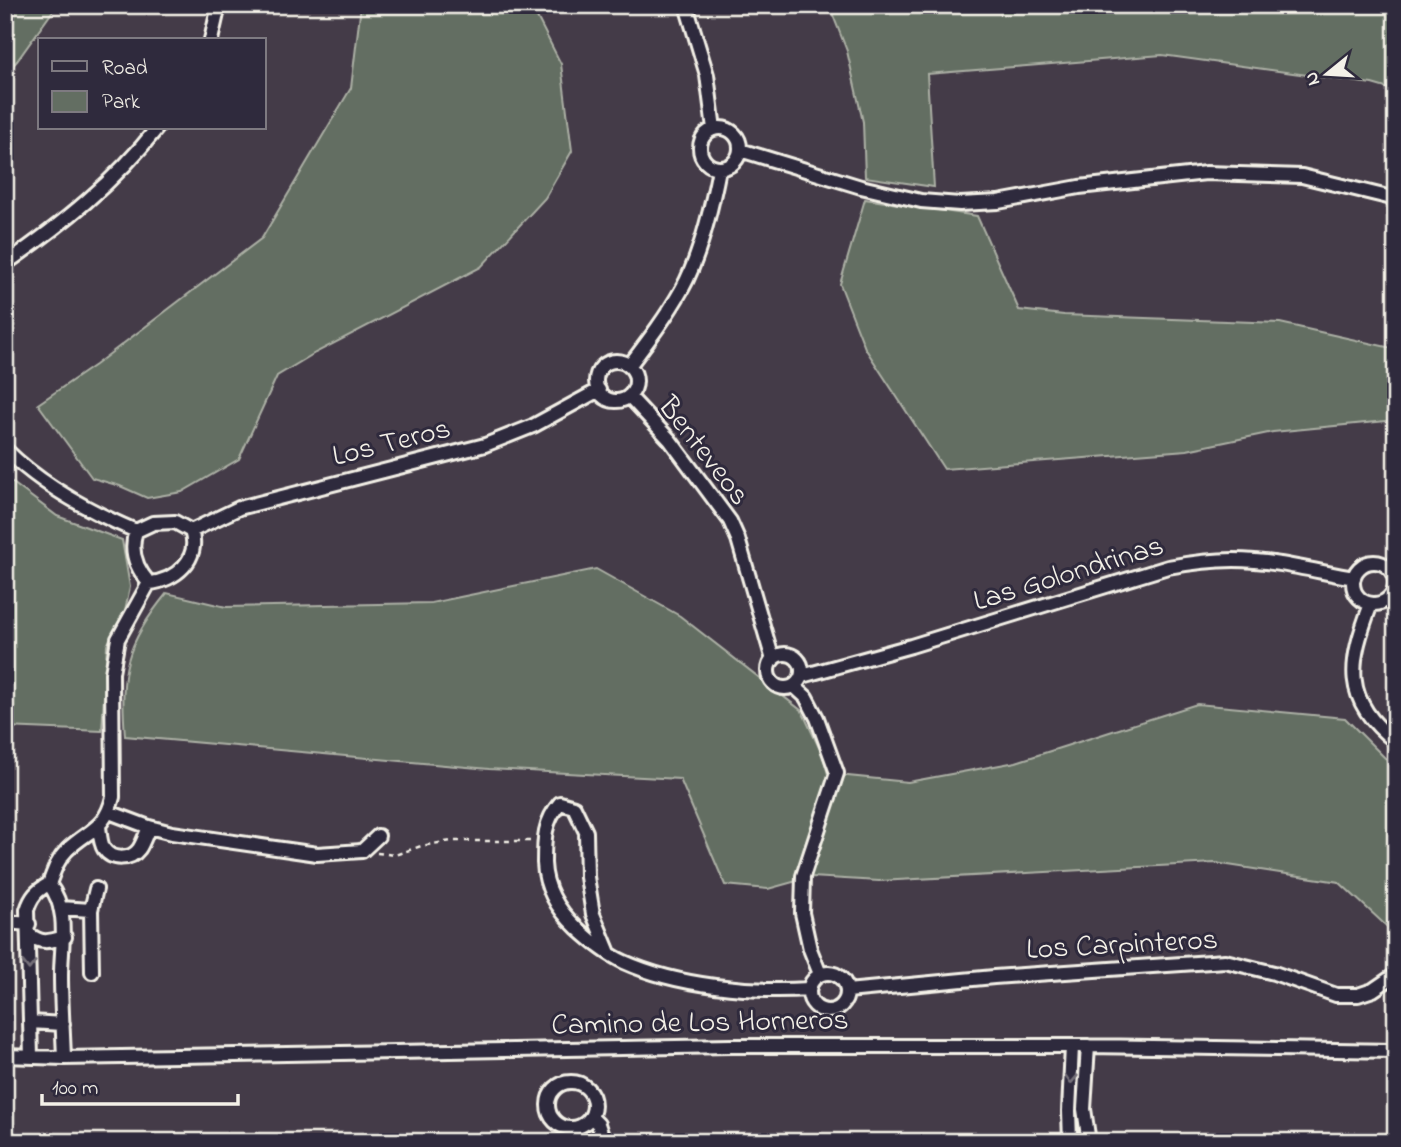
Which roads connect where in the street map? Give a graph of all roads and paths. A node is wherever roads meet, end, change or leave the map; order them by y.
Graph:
1 (219, 5) edge
2 (686, 5) edge
3 (211, 38) edge
4 (714, 129) junction
5 (155, 130) edge
6 (740, 150) junction
7 (719, 169) junction
8 (1396, 199) edge
9 (5, 264) edge
10 (629, 366) junction
11 (599, 390) junction
12 (629, 396) junction
13 (5, 449) edge
14 (136, 531) junction
15 (191, 531) junction
16 (1393, 565) edge
17 (1354, 578) junction
18 (149, 583) junction
19 (1371, 604) junction
20 (773, 660) junction
21 (798, 681) junction
22 (1396, 742) edge
23 (109, 812) junction
24 (99, 826) junction
25 (149, 827) junction
26 (378, 836) dead end
27 (544, 841) junction
28 (362, 850) junction
29 (49, 884) junction
30 (96, 889) dead end
31 (60, 908) junction
32 (92, 910) junction
33 (5, 922) edge
34 (29, 929) junction
35 (65, 937) junction
36 (609, 953) junction
37 (92, 972) dead end
38 (820, 974) junction
39 (1392, 977) dead end
40 (809, 989) junction
41 (846, 991) junction
42 (31, 1022) junction
43 (63, 1024) junction
44 (1072, 1046) junction
45 (1088, 1046) junction
46 (1396, 1051) edge
47 (5, 1056) edge
48 (31, 1057) junction
49 (64, 1058) junction
50 (590, 1117) dead end
51 (604, 1142) edge
52 (1070, 1142) edge
53 (1088, 1142) edge

1 - 3 street
2 - 4 street
4 - 6 street
4 - 7 street
5 - 9 street
6 - 7 street
6 - 8 street
7 - 10 street
10 - 11 street
10 - 12 street
11 - 12 street
11 - 15 street, Los Teros
12 - 20 street, Benteveos
13 - 14 street
14 - 15 street
14 - 18 street
15 - 18 street
16 - 17 street
16 - 19 street
17 - 19 street
17 - 21 street, Las Golondrinas
18 - 23 street
19 - 22 street
20 - 21 street, Benteveos
20 - 21 street, Benteveos
21 - 38 street, Benteveos
23 - 24 street
23 - 25 street
24 - 25 street
24 - 29 street
25 - 28 street
26 - 28 street
27 - 28 path
27 - 36 street
27 - 36 street
29 - 31 street
29 - 34 street
30 - 32 street
31 - 32 street
31 - 35 street
32 - 37 street
33 - 34 street
34 - 35 street
34 -> 42 street
35 - 43 street
36 - 40 street
38 - 40 street
38 - 41 street
39 - 41 street, Los Carpinteros
40 - 41 street
42 - 43 street
42 - 48 street
43 - 49 street
44 - 45 street, Camino de Los Horneros
44 - 49 street, Camino de Los Horneros
44 -> 52 street
45 - 46 street, Camino de Los Horneros
45 - 53 street
47 - 48 street, Camino de Los Horneros
48 - 49 street, Camino de Los Horneros
50 - 51 street

